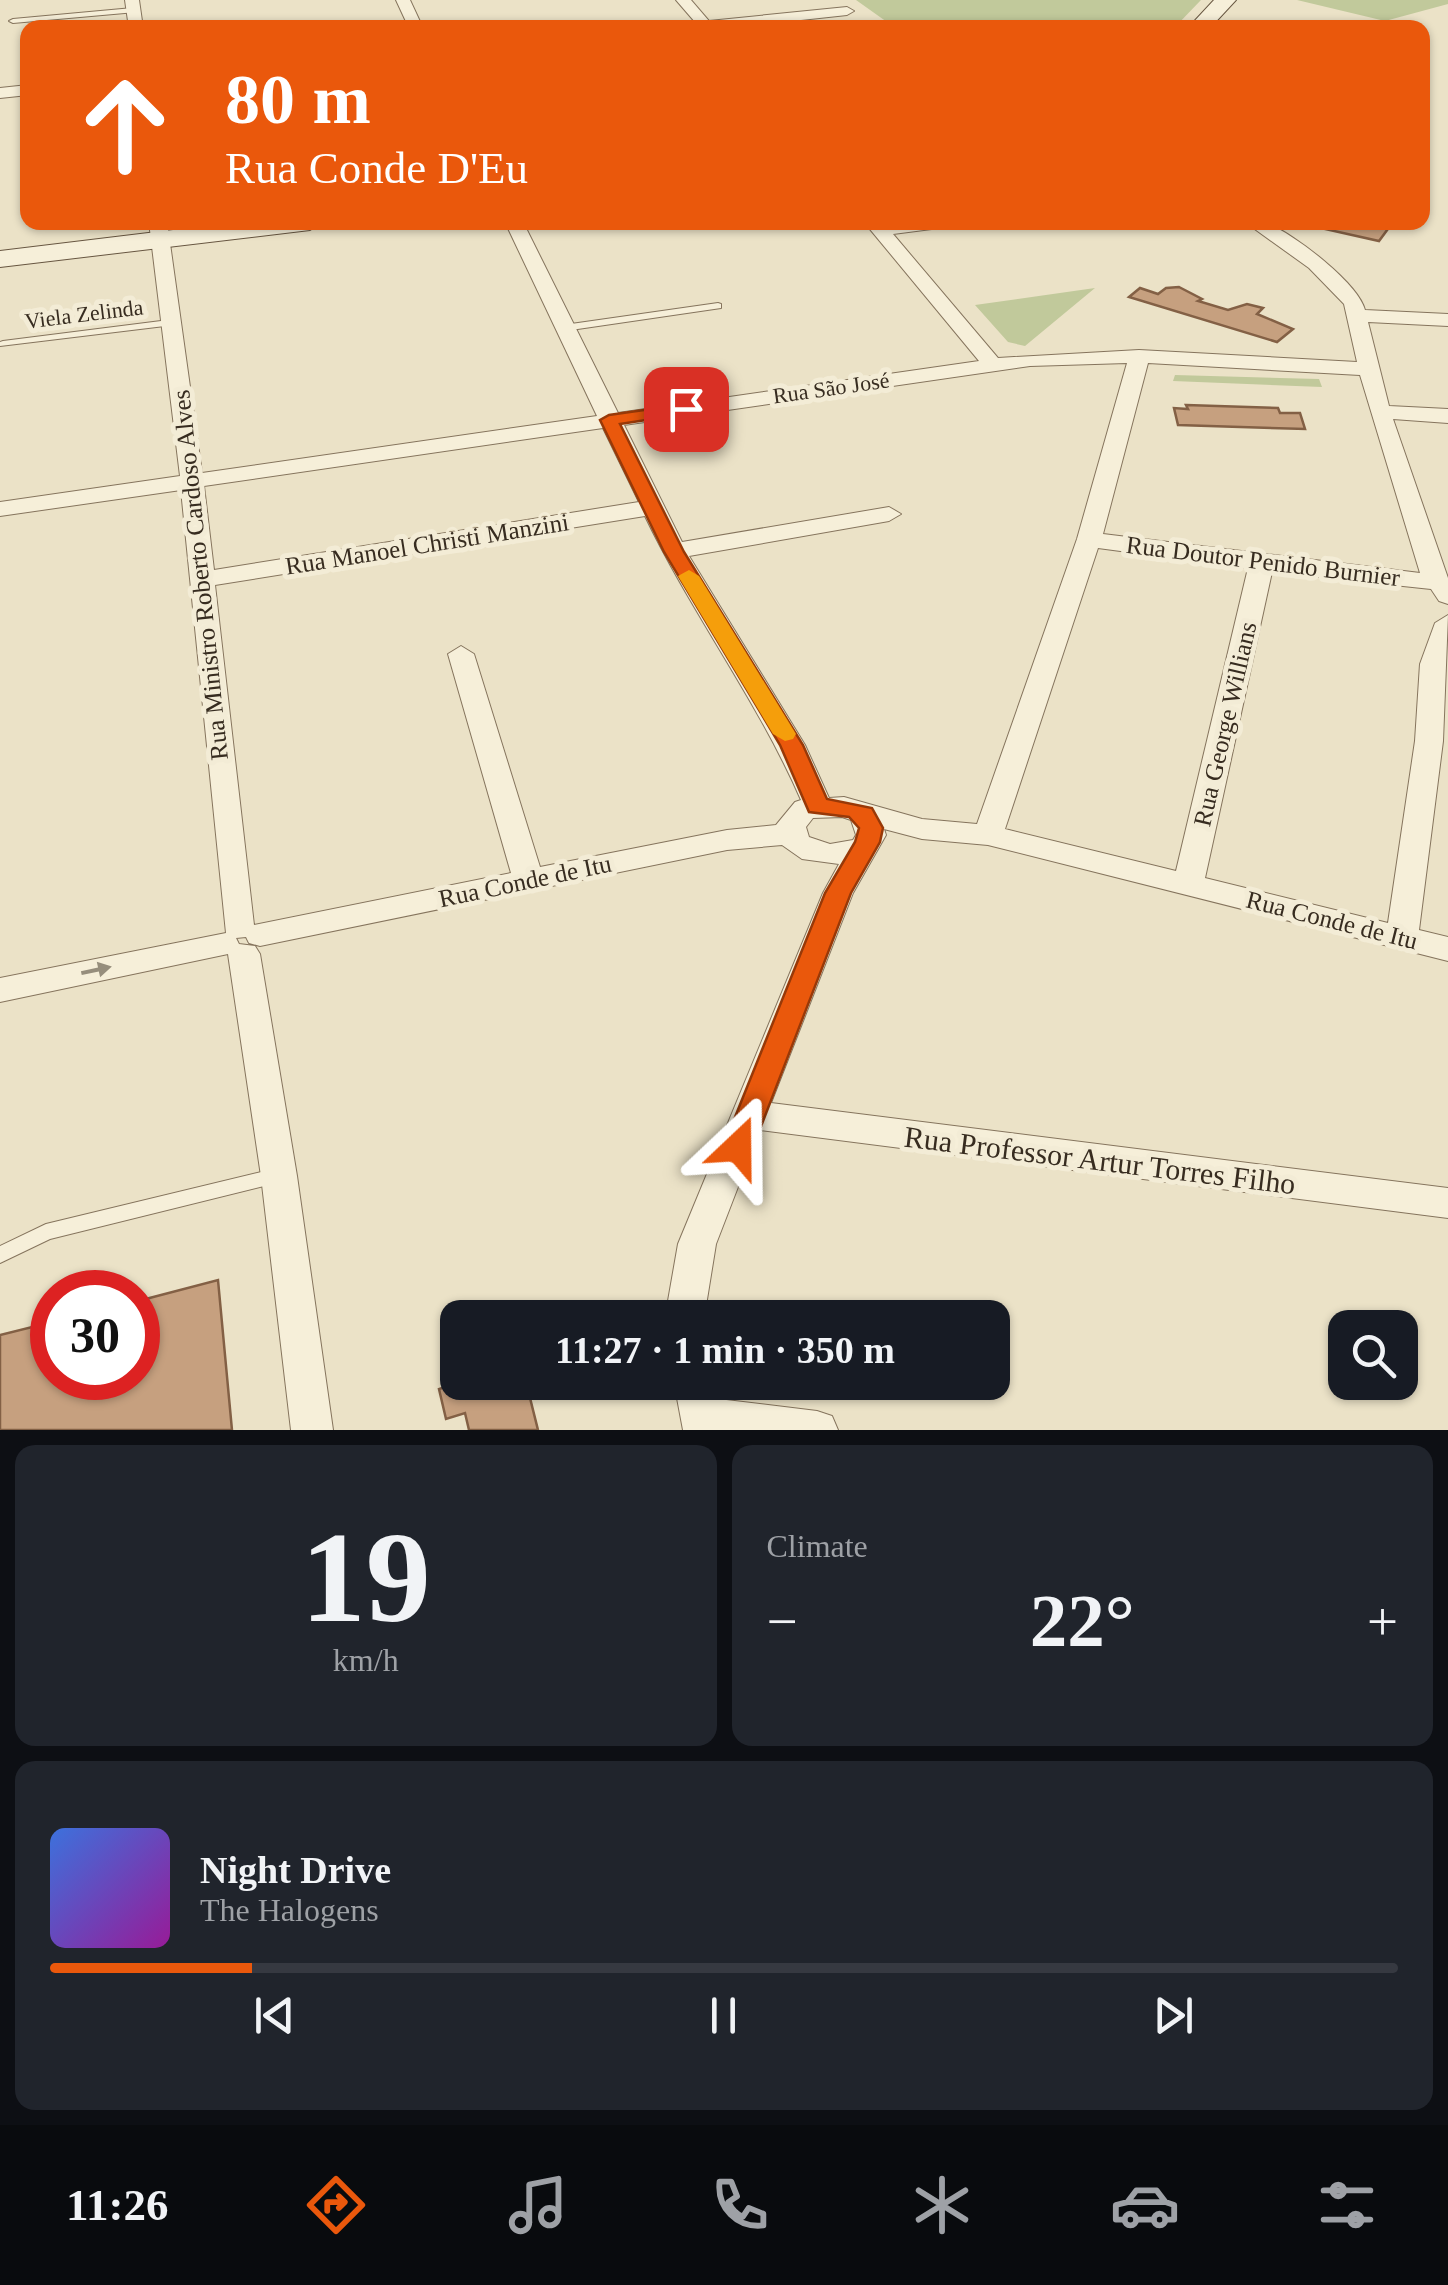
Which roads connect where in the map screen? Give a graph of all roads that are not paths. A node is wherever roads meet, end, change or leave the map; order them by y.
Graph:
1 (683, 0) edge
2 (1226, 0) edge
3 (133, 5) edge
4 (848, 11) dead end
5 (20, 20) edge
6 (20, 20) edge
7 (701, 20) edge
8 (763, 20) edge
9 (1206, 20) edge
10 (13, 21) dead end
11 (189, 230) edge
12 (518, 230) edge
13 (880, 230) edge
14 (1265, 230) edge
15 (159, 232) edge
16 (0, 259) edge
17 (718, 306) dead end
18 (1358, 316) junction
19 (1448, 320) edge
20 (170, 323) junction
21 (564, 328) junction
22 (2, 344) dead end
23 (1139, 356) junction
24 (993, 364) junction
25 (1369, 370) junction
26 (1380, 412) junction
27 (1448, 416) edge
28 (609, 420) junction
29 (192, 481) junction
30 (654, 506) junction
31 (0, 509) edge
32 (889, 514) dead end
33 (1089, 539) junction
34 (674, 552) junction
35 (1262, 563) junction
36 (201, 580) junction
37 (1441, 580) edge
38 (1448, 623) edge
39 (460, 654) dead end
40 (1439, 742) edge
41 (818, 806) junction
42 (865, 835) junction
43 (988, 835) junction
44 (804, 843) junction
45 (529, 881) junction
46 (1188, 885) junction
47 (838, 893) junction
48 (1402, 938) junction
49 (241, 940) junction
50 (1448, 949) edge
51 (0, 990) edge
52 (752, 1115) junction
53 (279, 1176) junction
54 (1448, 1203) edge
55 (0, 1255) edge
56 (687, 1300) edge
57 (700, 1410) edge
58 (312, 1430) edge
59 (818, 1430) edge

1 - 7 street
2 - 9 street
3 - 5 lane
4 - 8 street
6 - 10 lane
11 - 15 street
12 - 21 street
13 - 24 street
14 - 18 street
15 - 16 street
15 - 20 street, Rua Ministro Roberto Cardoso Alves
17 - 21 lane
18 - 19 street
18 - 25 street
20 - 22 lane, Viela Zelinda
20 - 29 street, Rua Ministro Roberto Cardoso Alves
21 - 28 street
23 - 24 street, Rua São José
23 - 25 street, Rua São José
23 - 33 street
24 - 28 street, Rua São José
25 - 26 street
26 - 27 street
26 - 37 street
28 - 29 street, Rua São José
28 - 30 street
29 - 31 street, Rua São José
29 - 36 street, Rua Ministro Roberto Cardoso Alves
30 - 34 street
30 - 36 street, Rua Manoel Christi Manzini
32 - 34 street
33 - 35 street, Rua Doutor Penido Burnier
33 - 43 street
34 - 41 street
35 - 37 street, Rua Doutor Penido Burnier
35 - 46 street, Rua George Willians
36 - 49 street, Rua Ministro Roberto Cardoso Alves
38 - 40 street
39 - 45 street
40 - 48 street
41 - 42 street
41 - 44 street
42 - 43 street, Rua Conde de Itu
42 - 44 street, Rua Conde de Itu
42 - 47 street
43 - 46 street, Rua Conde de Itu
44 - 45 street, Rua Conde de Itu
44 - 47 street
45 - 49 street, Rua Conde de Itu
46 - 48 street, Rua Conde de Itu
47 - 52 street
48 - 50 street, Rua Conde de Itu
51 -> 49 street, Rua Conde de Itu
49 - 53 street, Rua Ministro Roberto Cardoso Alves
52 - 54 street, Rua Professor Artur Torres Filho
52 - 56 street
53 - 55 lane
53 - 58 street, Rua Ministro Roberto Cardoso Alves
57 - 59 street

